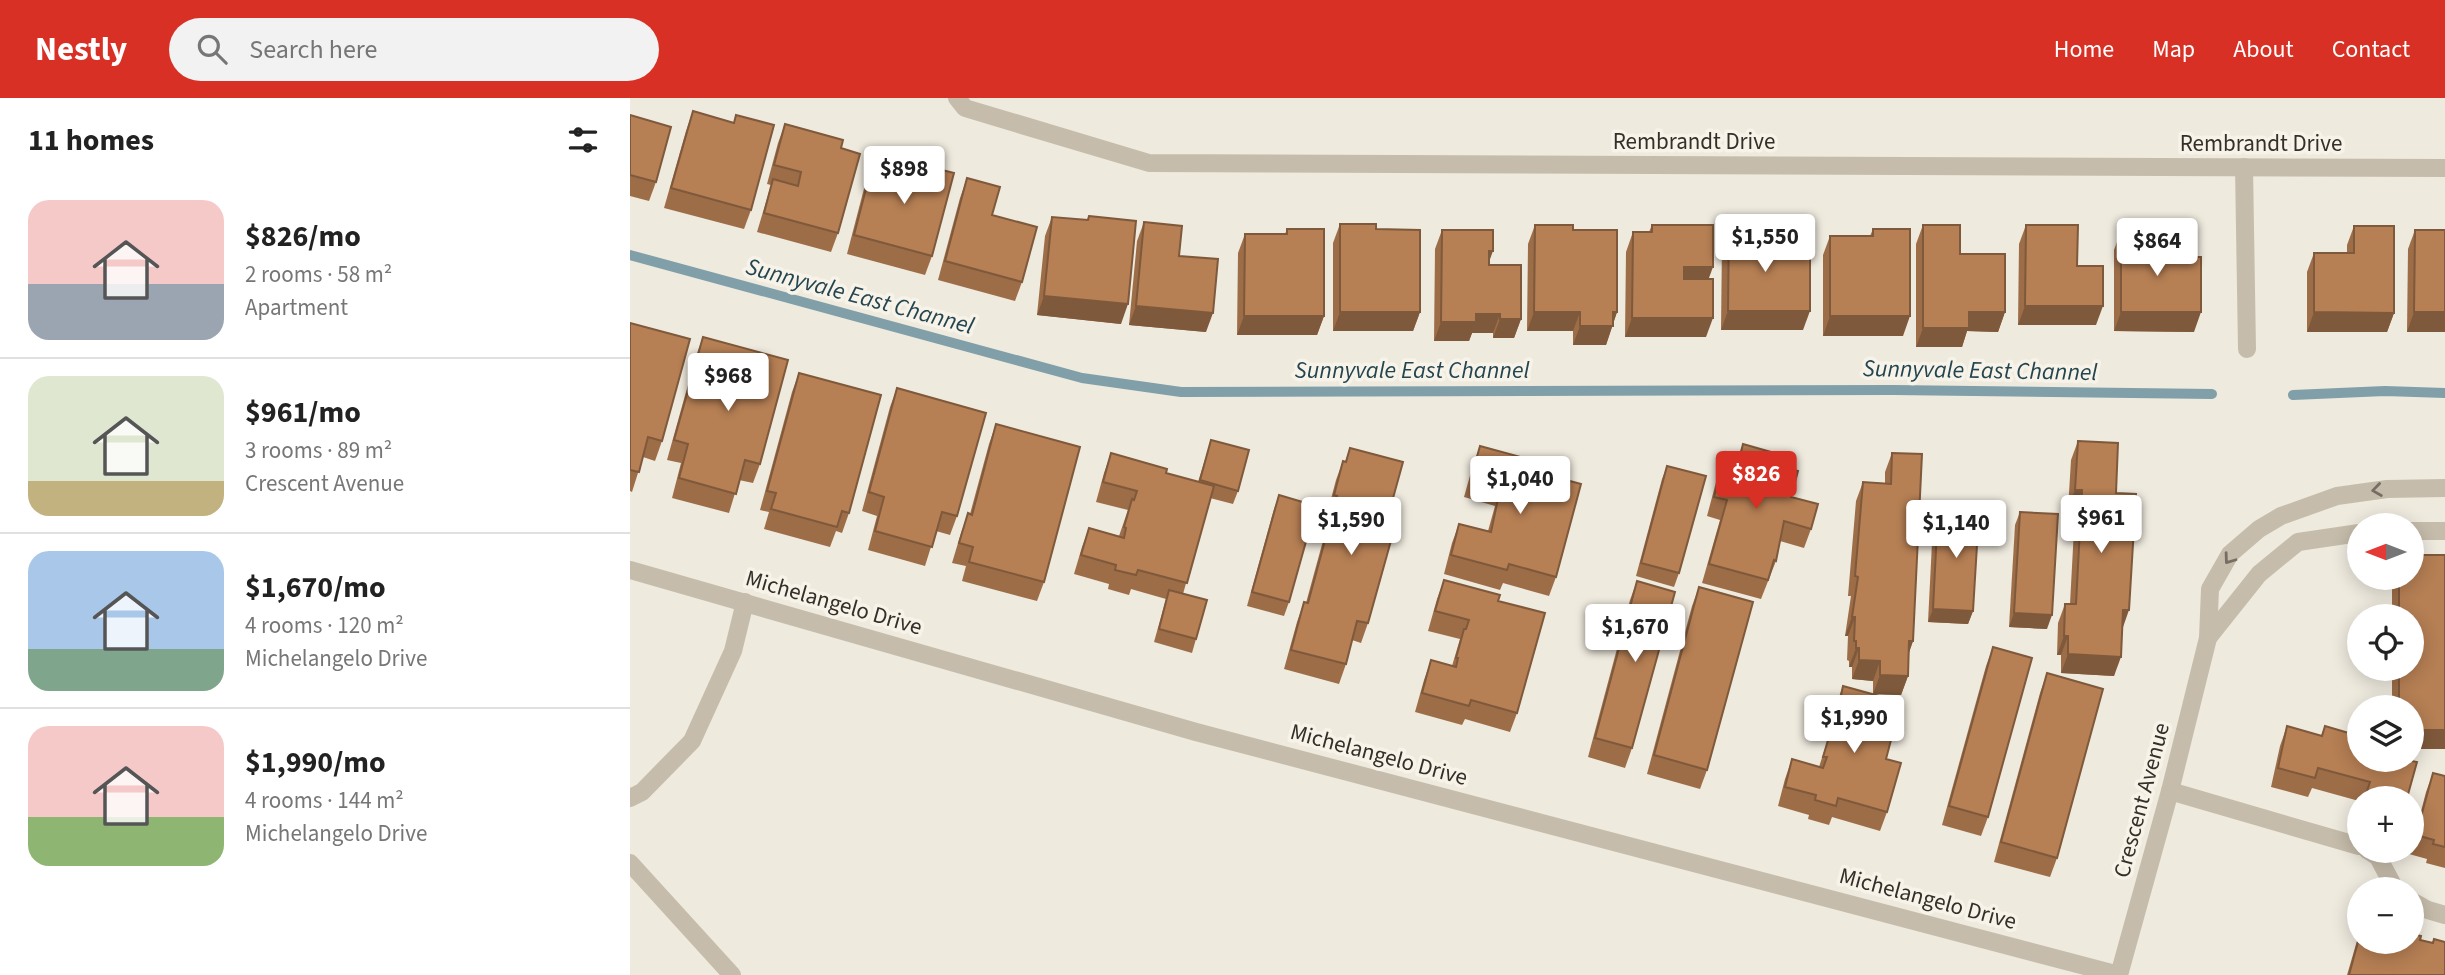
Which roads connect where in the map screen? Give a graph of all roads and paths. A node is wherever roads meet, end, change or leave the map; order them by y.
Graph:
1 (957, 98) edge
2 (2244, 167) junction
3 (2445, 168) edge
4 (2247, 349) dead end
5 (2445, 488) edge
6 (2424, 531) edge
7 (2445, 531) edge
8 (2347, 535) edge
9 (630, 570) edge
10 (746, 602) junction
11 (2208, 638) junction
12 (2170, 791) junction
13 (630, 798) edge
14 (2347, 843) edge
15 (630, 863) edge
16 (2424, 908) edge
17 (2445, 915) edge
18 (732, 975) edge
19 (2119, 975) edge

1 - 2 street, Rembrandt Drive
2 - 3 street, Rembrandt Drive
2 - 4 street
5 -> 11 street, Crescent Avenue
6 - 7 street
8 - 11 street, Crescent Avenue
9 - 10 street, Michelangelo Drive
10 - 13 street
10 - 19 street, Michelangelo Drive
11 - 12 street, Crescent Avenue
12 - 14 street
12 - 19 street, Crescent Avenue
15 - 18 street
16 - 17 street

